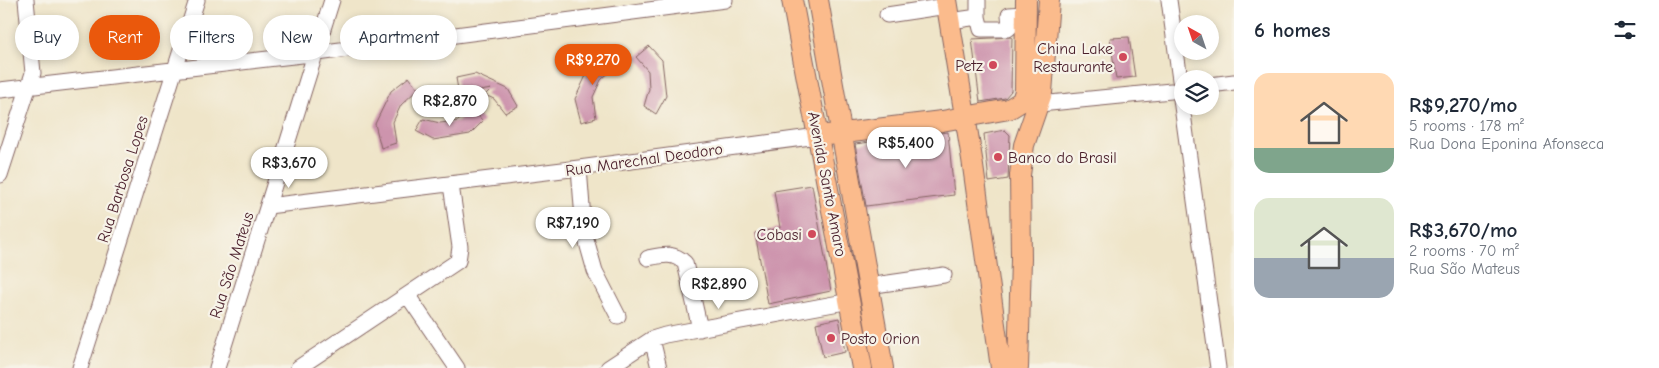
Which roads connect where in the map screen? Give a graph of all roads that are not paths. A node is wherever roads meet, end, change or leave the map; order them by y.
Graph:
1 (26, 0) edge
2 (197, 0) edge
3 (332, 0) edge
4 (726, 0) edge
5 (792, 0) edge
6 (818, 0) edge
7 (978, 0) edge
8 (1009, 0) edge
9 (1048, 0) edge
10 (1170, 0) edge
11 (623, 7) edge
12 (948, 9) edge
13 (1020, 10) edge
14 (327, 15) edge
15 (887, 15) dead end
16 (978, 17) junction
17 (330, 51) edge
18 (263, 59) edge
19 (313, 60) edge
20 (176, 68) junction
21 (1178, 70) edge
22 (1234, 82) edge
23 (1219, 84) edge
24 (28, 87) junction
25 (0, 90) edge
26 (1174, 91) edge
27 (1040, 104) junction
28 (1183, 115) edge
29 (965, 117) junction
30 (841, 133) junction
31 (818, 136) junction
32 (579, 168) junction
33 (0, 175) edge
34 (450, 185) junction
35 (268, 206) junction
36 (648, 258) dead end
37 (944, 275) dead end
38 (868, 286) junction
39 (408, 296) junction
40 (850, 301) junction
41 (618, 316) dead end
42 (700, 329) junction
43 (652, 339) junction
44 (80, 368) edge
45 (216, 368) edge
46 (298, 368) edge
47 (457, 368) edge
48 (608, 368) edge
49 (659, 368) edge
50 (862, 368) edge
51 (883, 368) edge
52 (1001, 368) edge
53 (1018, 368) edge
54 (1218, 368) edge

1 - 24 street
2 - 20 street, Rua Barbosa Lopes
3 - 14 street, Rua São Mateus
4 - 11 street
5 - 31 main road, Avenida Santo Amaro
6 - 30 main road, Avenida Santo Amaro
7 - 16 street
8 - 13 street
9 - 27 main road
10 - 21 street
11 - 17 street
12 - 15 street
12 - 16 street
12 - 29 main road
13 - 16 street
13 - 29 main road, Rua Marechal Deodoro
18 - 20 street
19 - 35 street, Rua São Mateus
20 - 24 street
20 - 44 street, Rua Barbosa Lopes
22 - 23 street
24 - 25 street
24 - 33 street
26 - 27 street
27 - 53 main road
28 - 54 street
29 - 30 main road, Rua Marechal Deodoro
29 - 52 main road
30 - 31 main road, Rua Marechal Deodoro
30 - 38 main road, Avenida Santo Amaro
31 - 32 street, Rua Marechal Deodoro
31 - 40 main road, Avenida Santo Amaro
32 - 34 street, Rua Marechal Deodoro
32 - 41 street
34 - 35 street, Rua Marechal Deodoro
34 - 39 street
35 - 45 street, Rua São Mateus
36 - 42 street
37 - 38 street
38 - 51 main road, Avenida Santo Amaro
39 - 46 street
39 - 47 street
40 - 42 street
40 - 50 main road, Avenida Santo Amaro
42 - 43 street
43 - 48 street
43 - 49 street

